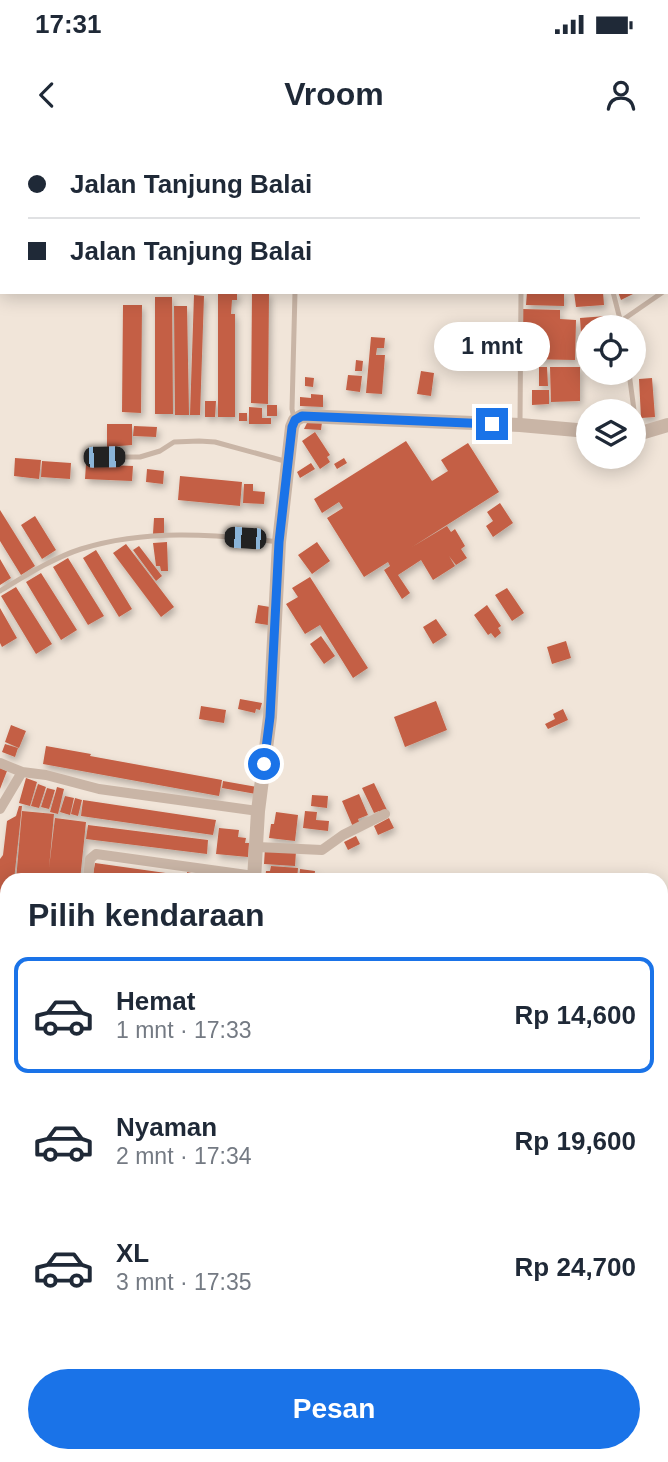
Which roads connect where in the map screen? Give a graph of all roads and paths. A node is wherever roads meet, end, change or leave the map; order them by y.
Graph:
1 (295, 294) edge
2 (521, 294) edge
3 (614, 294) edge
4 (661, 294) edge
5 (619, 315) edge
6 (634, 315) edge
7 (295, 420) junction
8 (520, 425) junction
9 (668, 425) edge
10 (576, 430) edge
11 (646, 432) edge
12 (104, 457) dead end
13 (288, 462) junction
14 (279, 542) junction
15 (0, 591) edge
16 (0, 763) edge
17 (22, 772) junction
18 (0, 809) edge
19 (258, 811) junction
20 (385, 814) dead end
21 (257, 847) junction
22 (89, 873) edge
23 (194, 873) edge
24 (254, 873) edge

1 - 7 lane
2 - 8 lane
3 - 5 lane
4 - 6 lane
7 - 8 street
7 - 13 street
8 - 10 street
9 - 11 street
12 - 13 lane
13 - 14 street
14 - 15 lane
14 - 19 street
16 - 17 street
17 - 18 street
17 - 19 street
19 - 21 street
20 - 21 street
21 - 24 street
22 - 23 street

